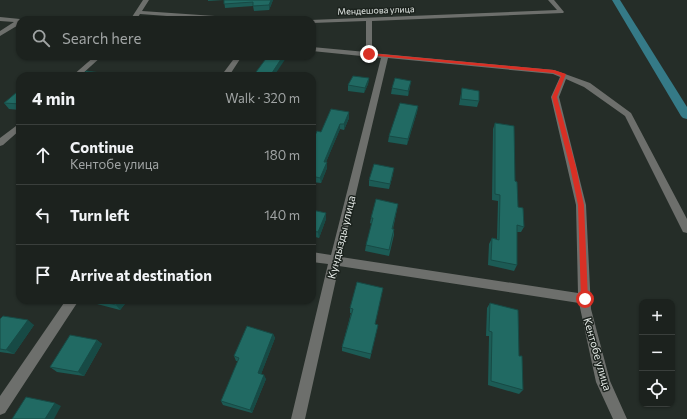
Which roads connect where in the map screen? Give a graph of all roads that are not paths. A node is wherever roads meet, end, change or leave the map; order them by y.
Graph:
1 (146, 0) edge
2 (551, 0) edge
3 (138, 12) junction
4 (136, 16) edge
5 (191, 16) edge
6 (0, 19) edge
7 (369, 20) junction
8 (16, 21) edge
9 (316, 21) edge
10 (16, 24) edge
11 (0, 34) edge
12 (316, 48) edge
13 (369, 54) junction
14 (385, 55) junction
15 (94, 60) edge
16 (236, 60) edge
17 (81, 72) edge
18 (228, 72) edge
19 (564, 75) junction
20 (16, 129) edge
21 (0, 143) edge
22 (687, 229) edge
23 (316, 258) edge
24 (335, 260) junction
25 (585, 299) junction
26 (70, 304) edge
27 (0, 408) edge
28 (298, 419) edge
29 (620, 419) edge

1 - 3 street
2 - 7 street, Мендешова улица
3 - 4 street
3 - 5 street
6 - 8 street
7 - 9 street, Мендешова улица
7 - 13 street
10 - 11 street
12 - 13 street
13 - 14 street
14 - 19 street
14 - 24 street, Кундызды улица
15 - 17 street
16 - 18 street
19 - 22 street
19 - 25 street, Кентобе улица
20 - 21 street
23 - 24 street
24 - 25 street
24 - 28 street, Кундызды улица
25 - 29 street, Кентобе улица
26 - 27 street

